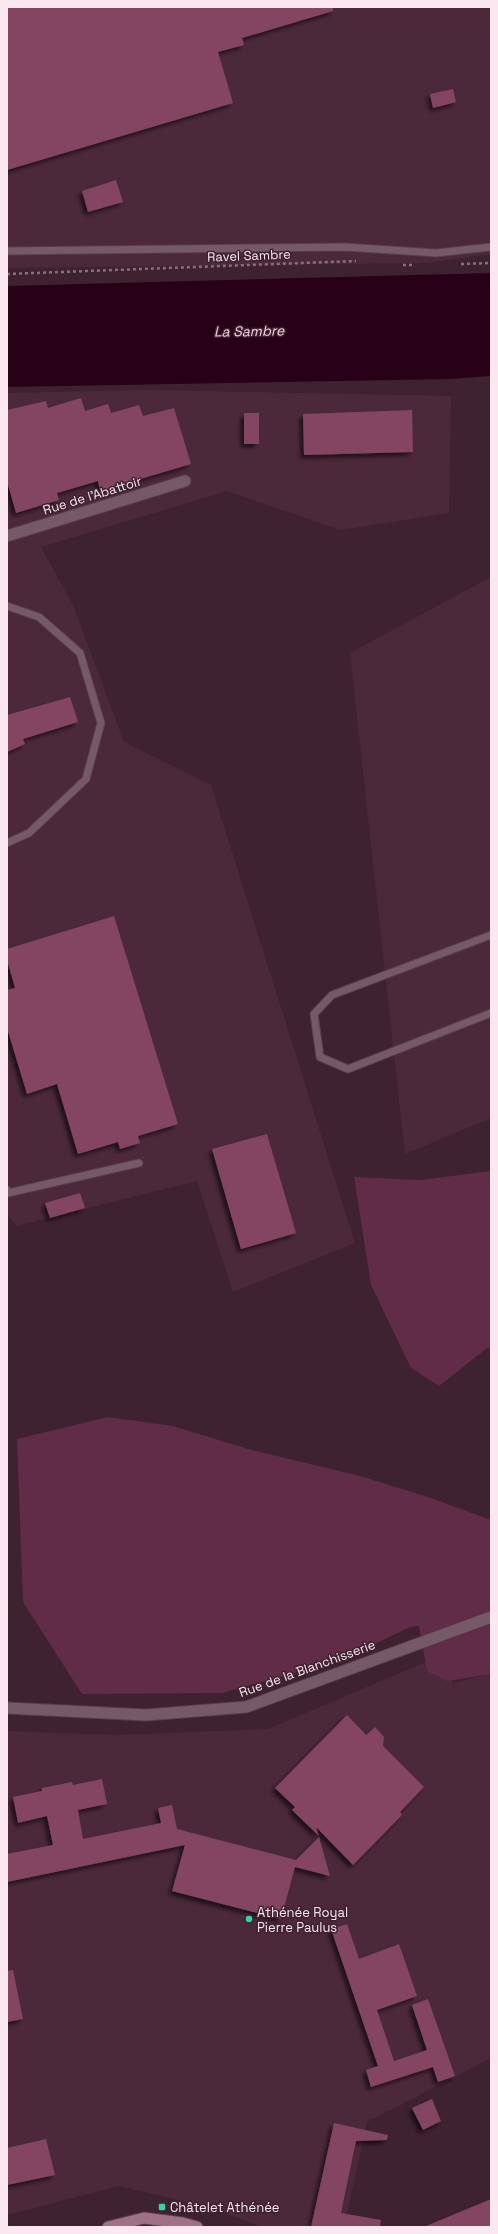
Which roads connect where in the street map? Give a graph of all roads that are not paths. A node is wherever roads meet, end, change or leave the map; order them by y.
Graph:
1 (491, 247) edge
2 (7, 251) edge
3 (184, 481) dead end
4 (7, 536) edge
5 (7, 606) edge
6 (7, 843) edge
7 (491, 935) edge
8 (491, 1013) edge
9 (139, 1163) dead end
10 (7, 1190) edge
11 (491, 1617) edge
12 (7, 1708) edge
13 (108, 2227) edge
14 (197, 2227) edge

1 - 2 lane
3 - 4 street, Rue de l'Abattoir
5 - 6 lane
7 - 8 lane
9 - 10 lane
11 - 12 street, Rue de la Blanchisserie
13 - 14 main road

